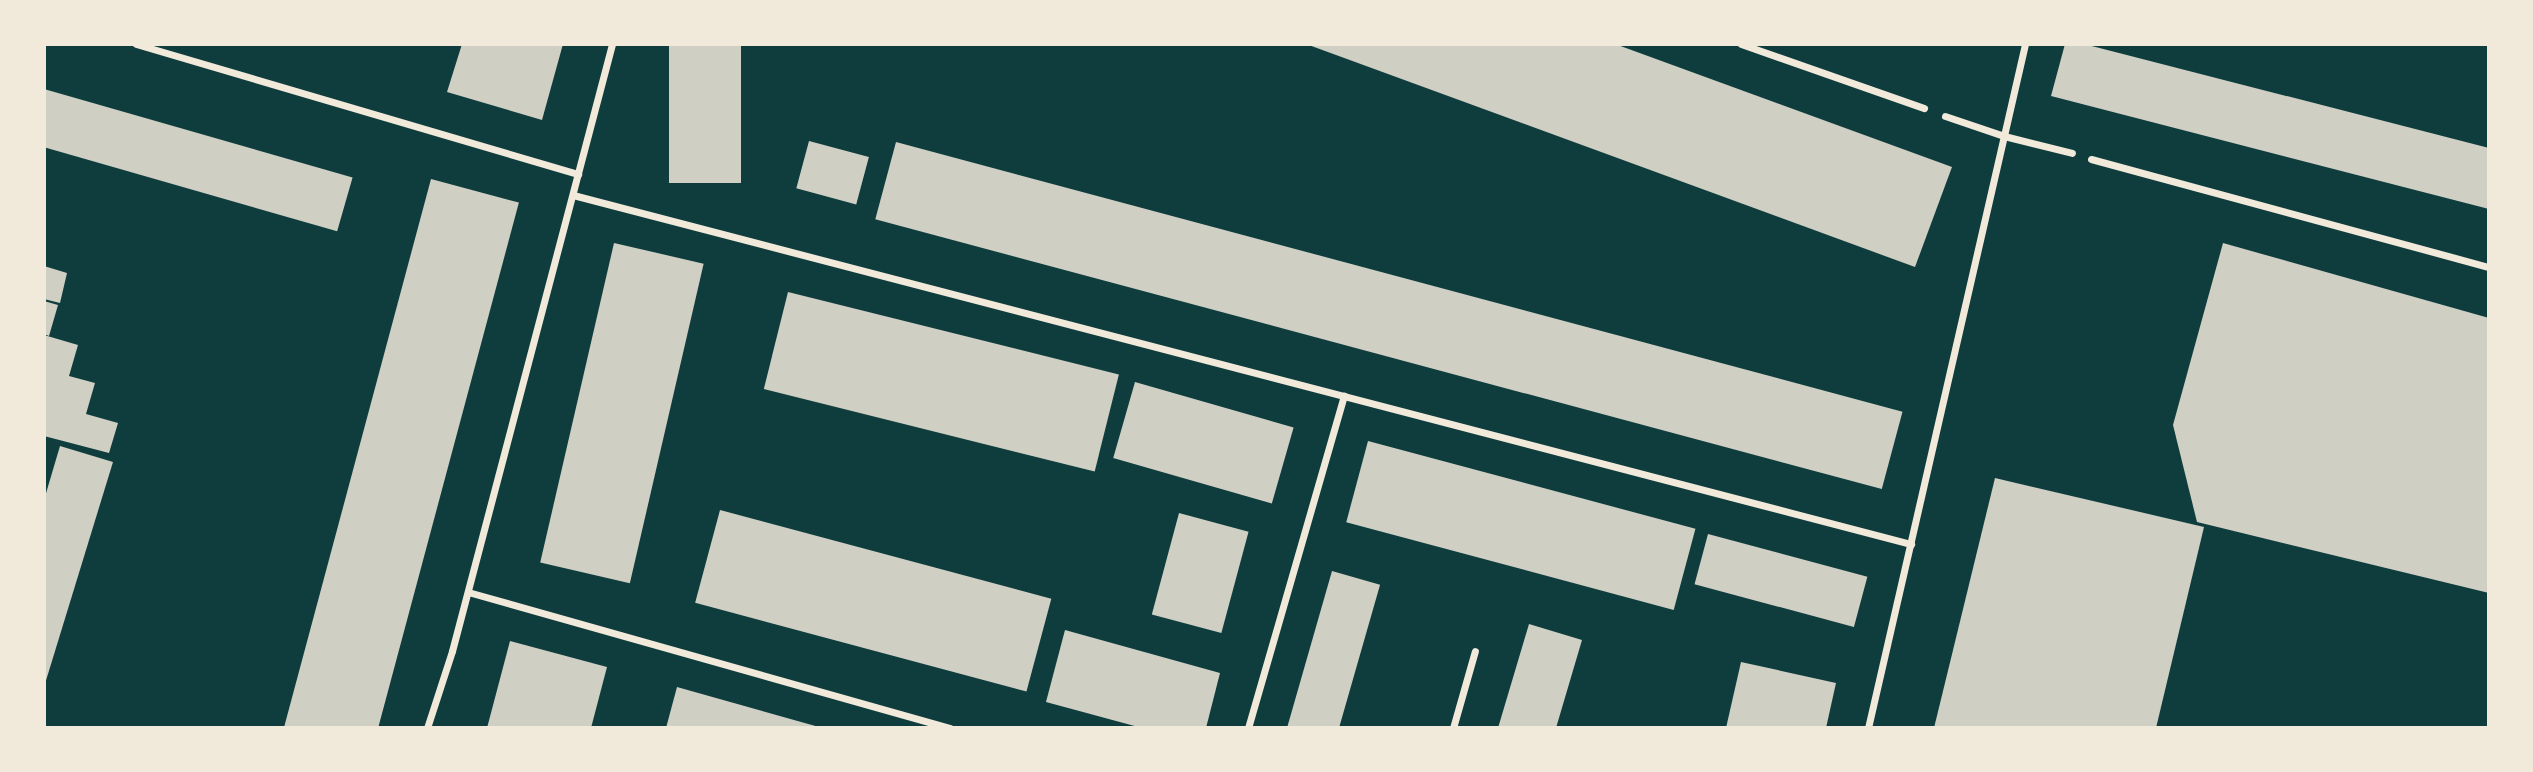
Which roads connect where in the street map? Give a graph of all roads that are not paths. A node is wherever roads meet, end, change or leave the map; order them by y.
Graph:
1 (136, 44) edge
2 (612, 44) edge
3 (1741, 44) edge
4 (1770, 44) edge
5 (2025, 44) edge
6 (1768, 53) junction
7 (1924, 108) dead end
8 (1945, 116) dead end
9 (2004, 136) junction
10 (2072, 153) dead end
11 (2091, 159) dead end
12 (578, 174) junction
13 (573, 195) junction
14 (2489, 267) edge
15 (1344, 396) junction
16 (1911, 544) junction
17 (468, 592) junction
18 (1475, 651) dead end
19 (427, 728) edge
20 (950, 728) edge
21 (1248, 728) edge
22 (1453, 728) edge
23 (1868, 728) edge

1 - 12 street
2 - 12 street
3 - 6 street
4 - 6 street
5 - 9 street
6 - 7 street
8 - 9 street
9 - 10 street
9 - 16 street
11 - 14 street
12 - 13 street
13 - 15 street
13 - 17 street
15 - 16 street
15 - 21 street
16 - 23 street
17 - 19 street
17 - 20 street
18 - 22 street

